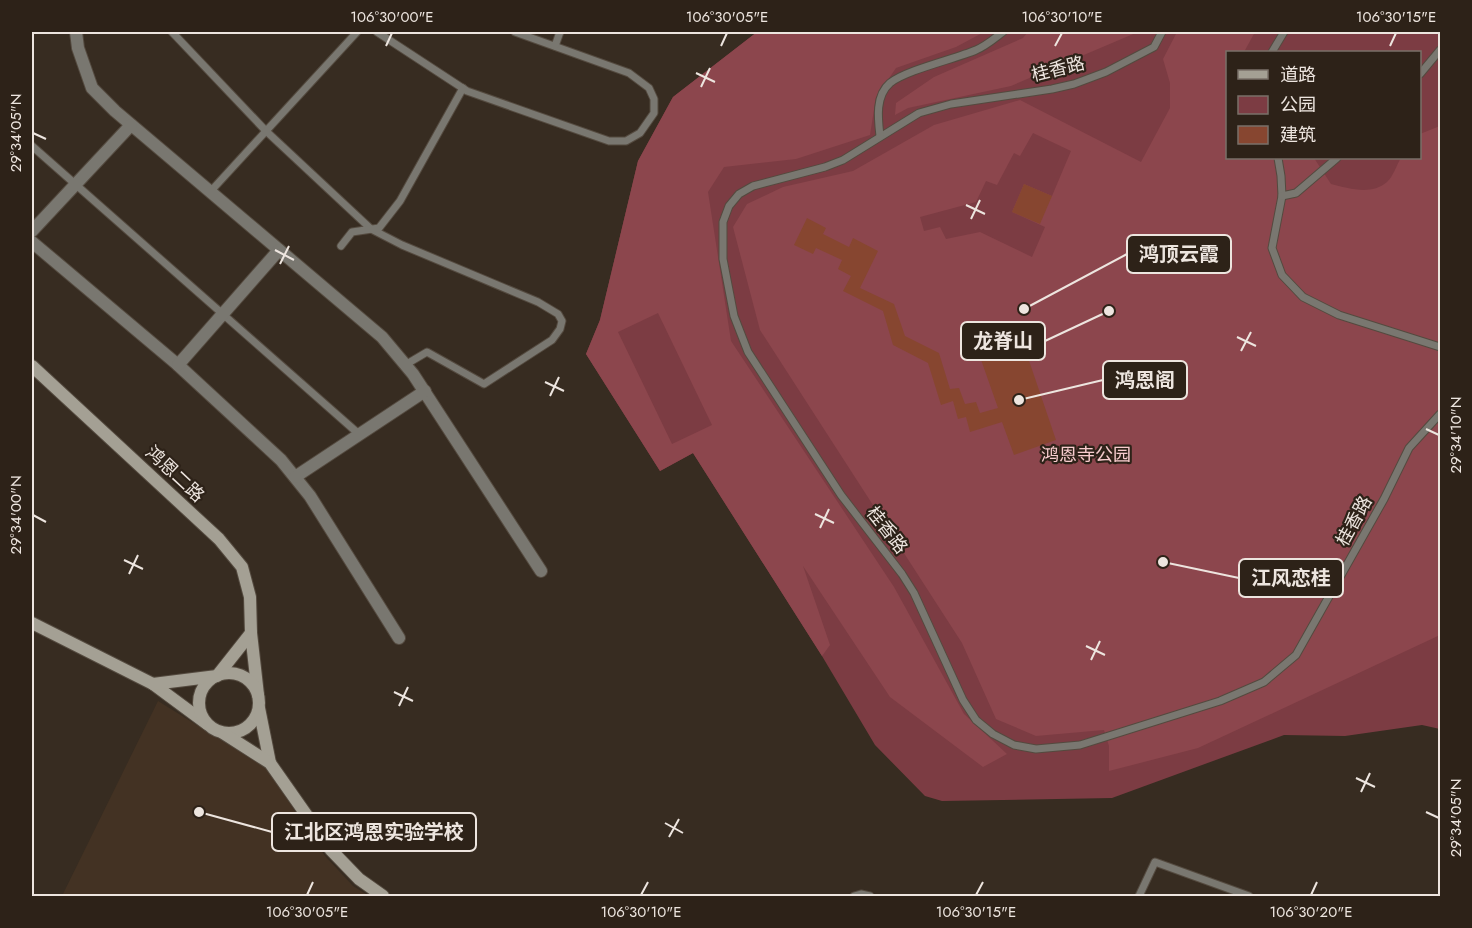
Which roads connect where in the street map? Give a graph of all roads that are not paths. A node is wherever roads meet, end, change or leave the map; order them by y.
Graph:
1 (76, 32) edge
2 (172, 32) edge
3 (357, 32) edge
4 (377, 32) edge
5 (515, 32) edge
6 (560, 32) edge
7 (1003, 32) edge
8 (1162, 32) edge
9 (1284, 32) edge
10 (555, 46) junction
11 (1440, 50) edge
12 (1273, 51) edge
13 (1421, 72) edge
14 (463, 88) junction
15 (131, 125) junction
16 (266, 131) junction
17 (880, 136) junction
18 (32, 146) edge
19 (1278, 159) edge
20 (1336, 159) edge
21 (75, 185) junction
22 (210, 192) junction
23 (1282, 196) junction
24 (371, 229) junction
25 (32, 231) edge
26 (32, 242) edge
27 (341, 246) dead end
28 (279, 250) junction
29 (222, 314) junction
30 (1440, 347) edge
31 (405, 364) junction
32 (178, 365) junction
33 (32, 366) edge
34 (425, 392) junction
35 (1440, 414) edge
36 (360, 435) junction
37 (295, 477) junction
38 (541, 571) dead end
39 (32, 623) edge
40 (251, 633) junction
41 (399, 638) dead end
42 (217, 676) junction
43 (153, 684) junction
44 (258, 700) junction
45 (207, 723) junction
46 (223, 733) junction
47 (270, 763) junction
48 (383, 897) edge
49 (854, 897) edge
50 (870, 897) edge
51 (1139, 897) edge
52 (1249, 897) edge

1 - 15 street
2 - 16 lane
3 - 16 lane
4 - 14 lane
5 - 10 lane
6 - 10 lane
7 - 17 lane
8 - 17 lane, 桂香路
9 - 12 lane
10 - 14 lane
11 - 13 lane
14 - 24 lane
15 - 21 street
15 - 22 street
16 - 22 lane
16 - 24 lane
17 - 35 lane, 桂香路
18 - 21 lane
19 - 23 lane
20 - 23 lane
21 - 25 street
21 - 29 lane
22 - 28 street
23 - 30 lane
24 - 27 lane
24 - 31 lane
26 - 32 street
28 - 29 street
28 - 31 street
29 - 32 street
29 - 36 lane
31 - 34 street
32 - 37 street
33 - 40 street, 鸿恩二路
34 - 36 street
34 - 38 street
36 - 37 street
37 - 41 street
39 - 43 street
40 - 42 street
40 - 44 street, 鸿恩二路
42 - 43 street
42 - 44 street
42 - 45 street
43 - 45 street
44 - 46 street
44 - 47 street, 鸿恩二路
45 - 46 street
46 - 47 street
47 - 48 street
49 - 50 lane
51 - 52 lane

